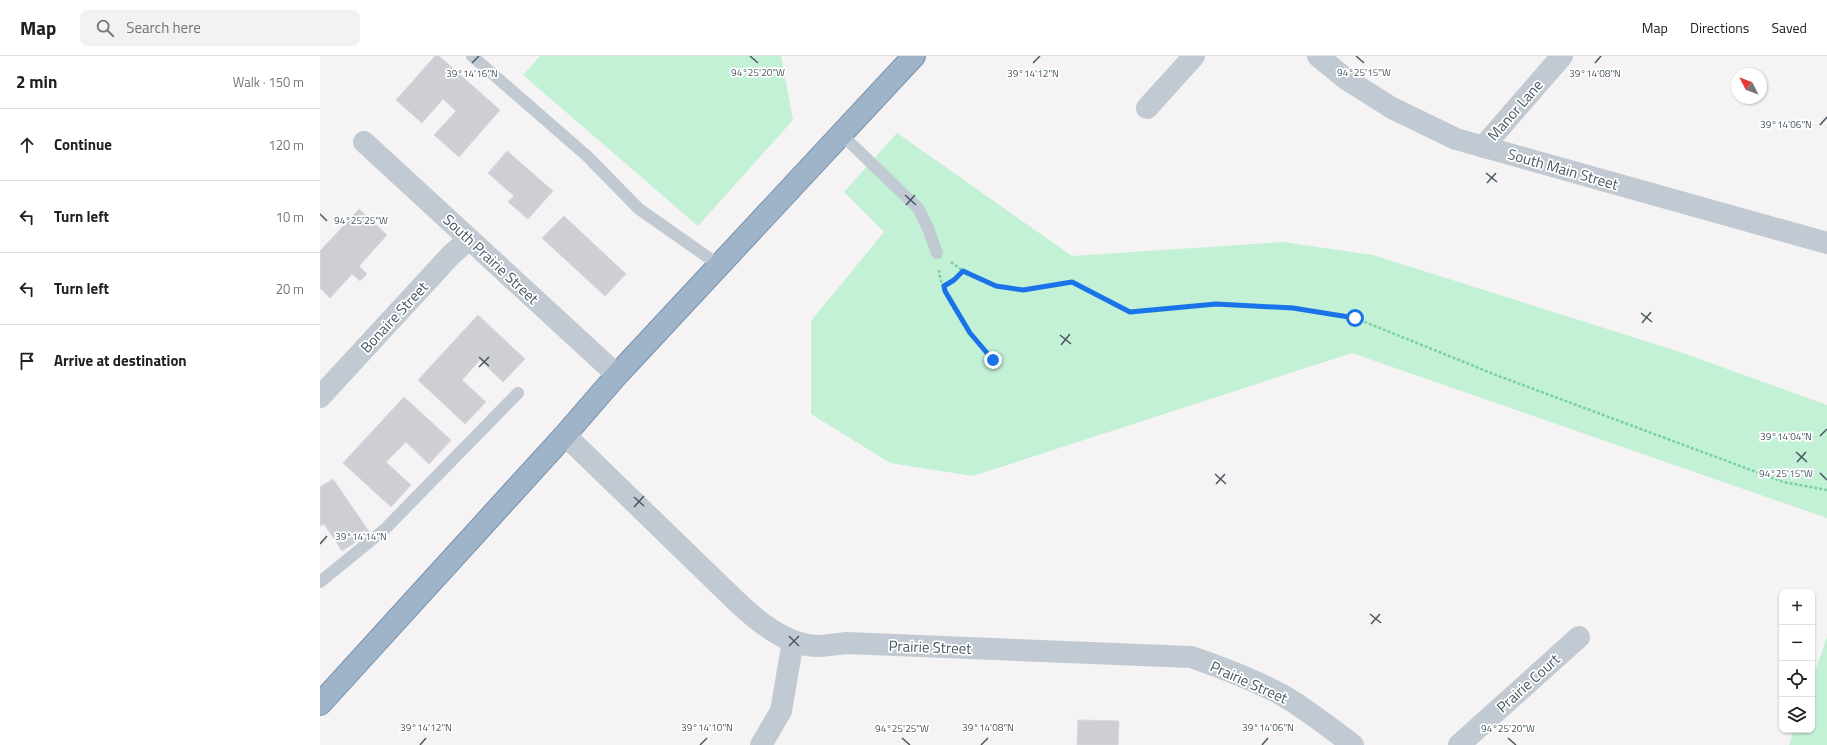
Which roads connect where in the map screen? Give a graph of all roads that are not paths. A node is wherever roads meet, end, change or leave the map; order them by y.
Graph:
1 (472, 56) edge
2 (914, 56) edge
3 (1194, 56) edge
4 (1318, 56) edge
5 (1562, 56) edge
6 (1147, 108) dead end
7 (841, 134) junction
8 (364, 142) dead end
9 (1483, 146) junction
10 (469, 239) junction
11 (1825, 240) edge
12 (937, 253) road end
13 (719, 265) junction
14 (617, 375) junction
15 (518, 393) dead end
16 (320, 397) edge
17 (565, 435) junction
18 (320, 582) edge
19 (1579, 637) dead end
20 (793, 641) junction
21 (320, 704) edge
22 (761, 745) edge
23 (1353, 745) edge
24 (1459, 745) edge

1 - 13 lane
2 - 7 highway
3 - 6 street
4 - 9 street, South Main Street
5 - 9 street, Manor Lane
7 - 12 lane
7 - 13 highway
8 - 10 street, South Prairie Street
9 - 11 street, South Main Street
10 - 14 street, South Prairie Street
10 - 16 street, Bonaire Street
13 - 14 highway
14 - 17 highway
15 - 18 lane
17 - 20 street, Prairie Street
17 - 21 highway
19 - 24 street, Prairie Court
20 - 22 street
20 - 23 street, Prairie Street

